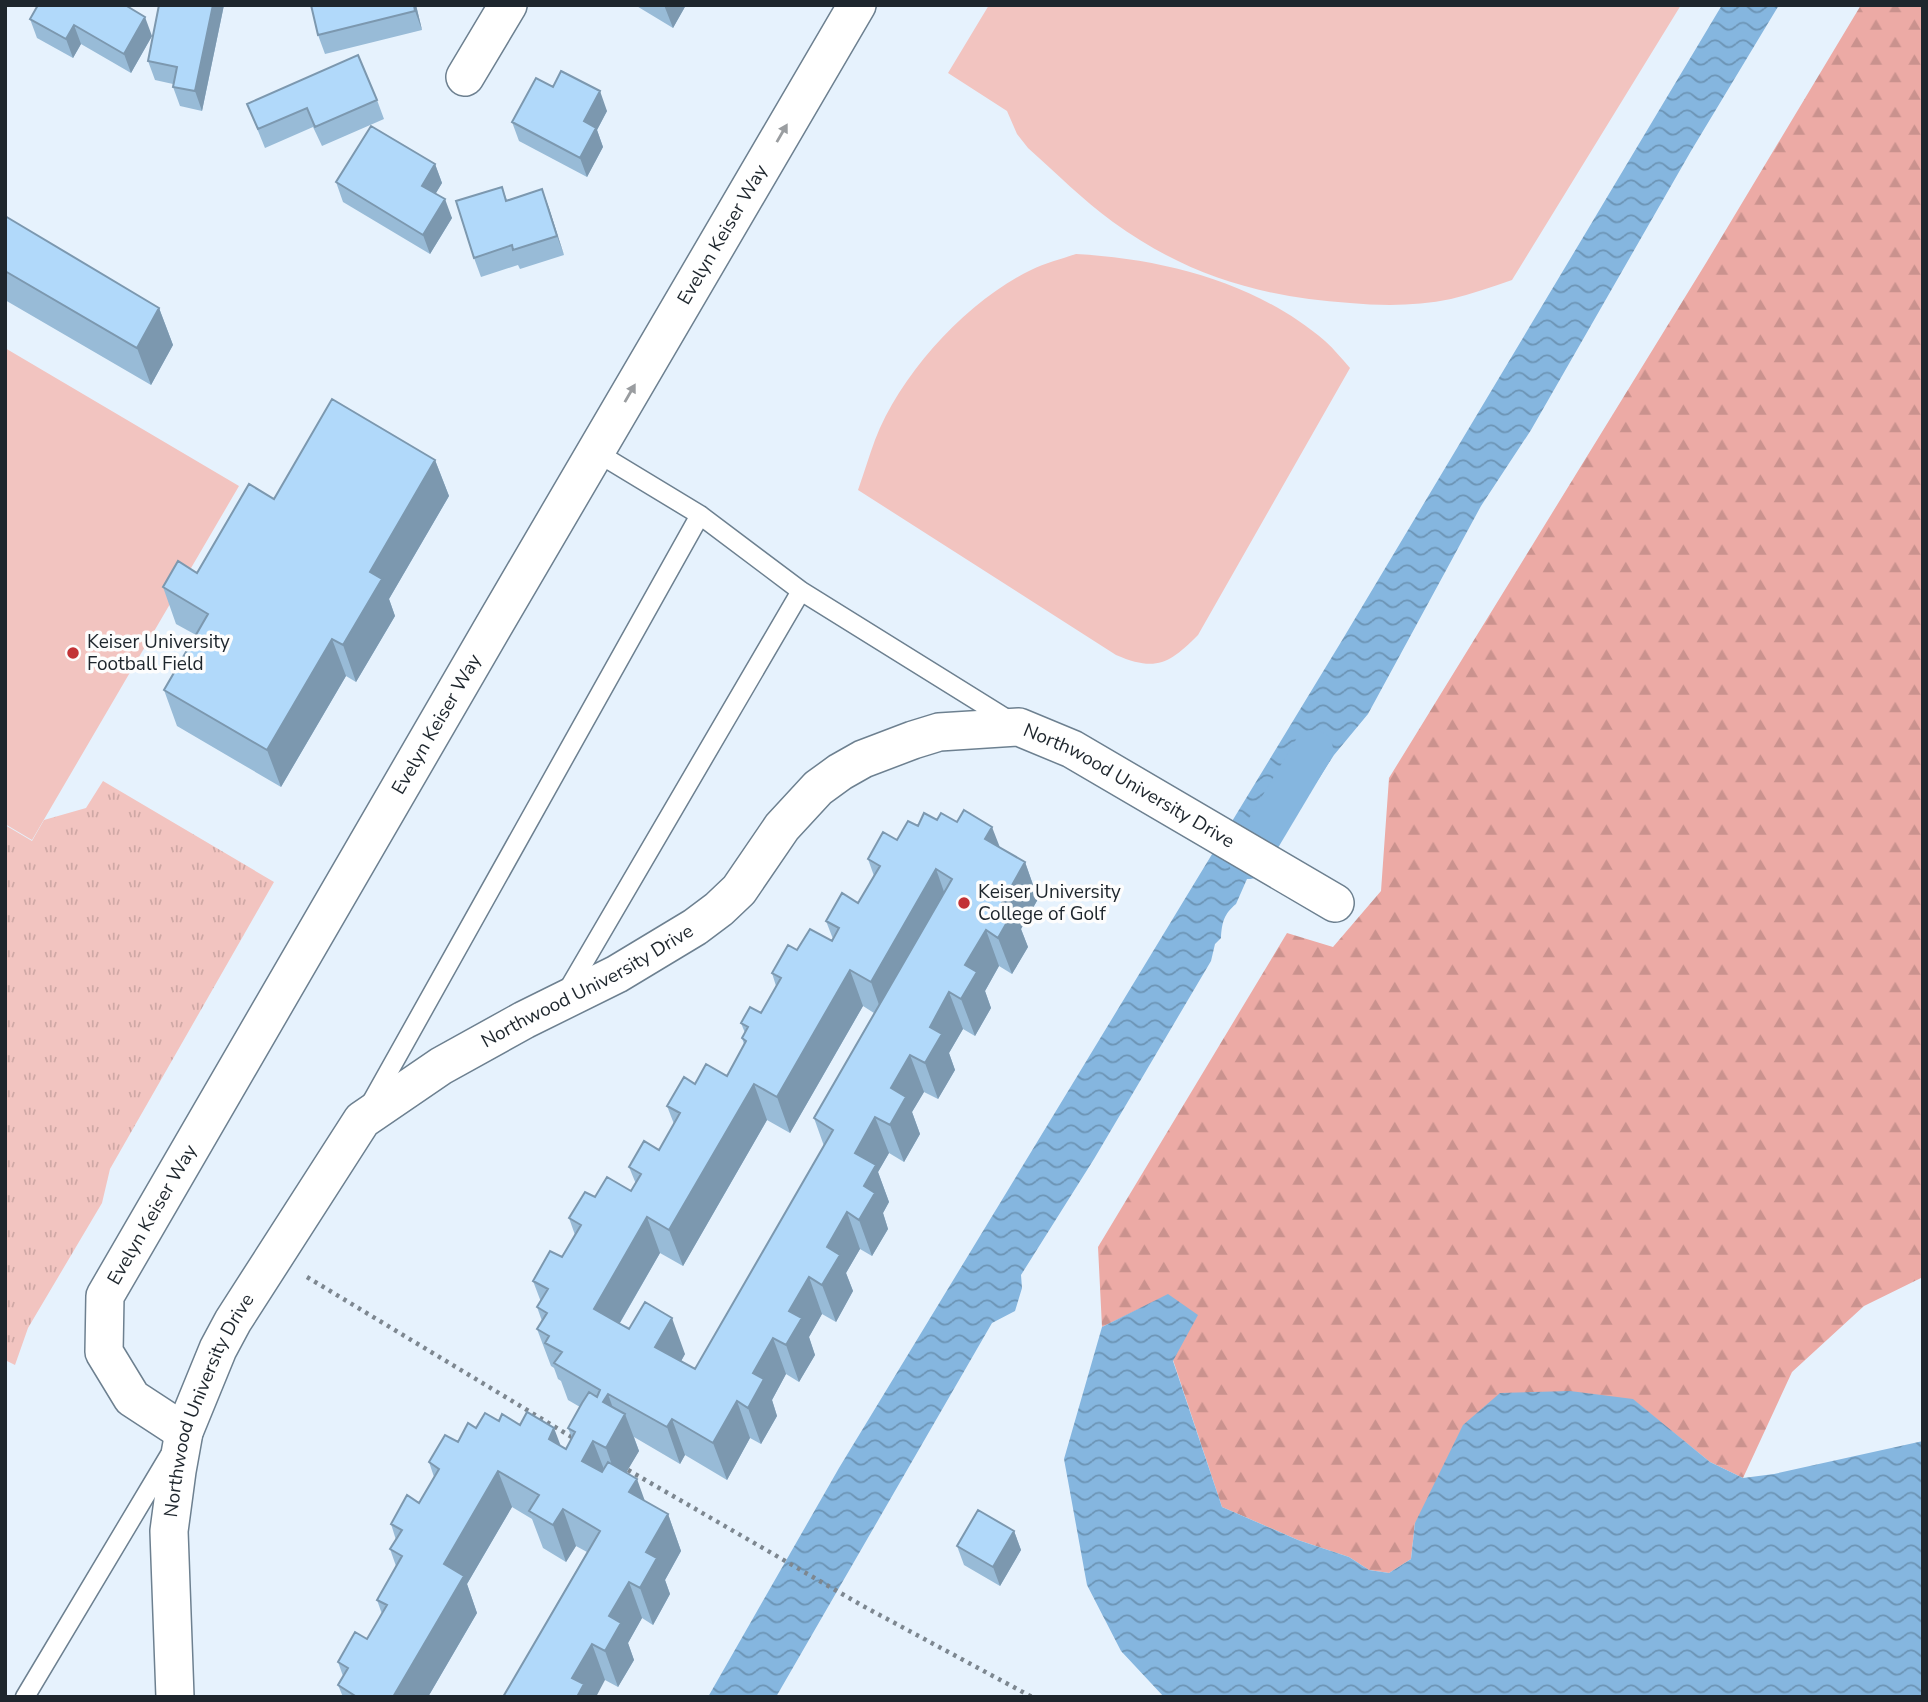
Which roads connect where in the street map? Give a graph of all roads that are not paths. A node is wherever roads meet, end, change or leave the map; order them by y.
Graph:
1 (508, 5) edge
2 (857, 5) edge
3 (466, 77) dead end
4 (596, 452) junction
5 (699, 515) junction
6 (801, 591) junction
7 (1019, 727) junction
8 (1335, 903) dead end
9 (560, 1003) junction
10 (362, 1120) junction
11 (184, 1432) junction
12 (171, 1691) edge
13 (25, 1697) edge

1 - 3 street
4 -> 2 street, Evelyn Keiser Way
4 - 5 lane
4 - 11 street, Evelyn Keiser Way
5 - 6 lane
5 - 10 lane
6 - 7 lane
6 - 9 lane
7 - 8 street, Northwood University Drive
7 - 9 street, Northwood University Drive
9 - 10 street, Northwood University Drive
10 - 11 street, Northwood University Drive
11 - 12 street, Northwood University Drive
11 - 13 lane

